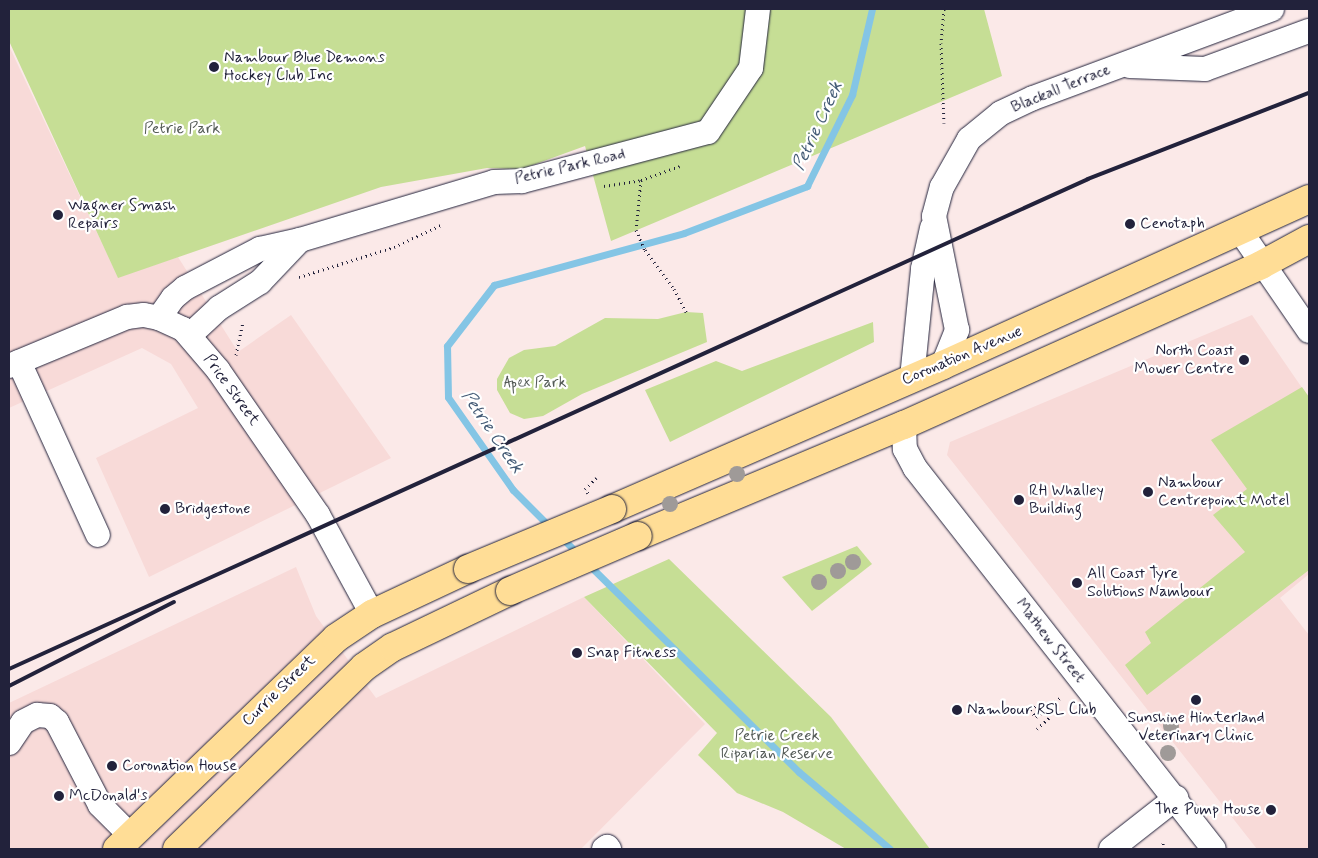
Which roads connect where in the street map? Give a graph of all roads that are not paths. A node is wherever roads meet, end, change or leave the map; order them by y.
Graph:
1 (758, 9) edge
2 (1272, 9) edge
3 (1309, 31) edge
4 (1120, 65) junction
5 (1309, 199) edge
6 (934, 216) junction
7 (1241, 232) junction
8 (1309, 238) edge
9 (300, 240) junction
10 (1261, 265) junction
11 (159, 318) junction
12 (1309, 331) edge
13 (190, 335) junction
14 (14, 364) edge
15 (943, 365) junction
16 (912, 378) junction
17 (904, 426) junction
18 (98, 535) dead end
19 (468, 569) joint
20 (372, 614) junction
21 (394, 647) junction
22 (9, 743) edge
23 (1176, 798) junction
24 (124, 843) edge
25 (177, 849) edge
26 (604, 849) edge
27 (609, 849) edge
28 (1111, 849) edge
29 (1214, 849) edge

1 - 9 street, Petrie Park Road
2 - 4 street, Blackall Terrace
3 - 4 street
4 - 6 street, Blackall Terrace
5 - 7 main road, Coronation Avenue
6 - 15 street, Blackall Terrace
6 - 16 street
7 - 10 street
7 - 15 main road, Coronation Avenue
8 - 10 main road
9 - 11 street, Petrie Park Road
9 - 13 street, Petrie Park Road
10 - 12 street
10 - 17 main road
11 - 13 street, Price Street
11 - 14 street, Price Street
13 - 20 street, Price Street
14 - 18 street
15 - 16 main road, Coronation Avenue
15 - 17 main road
16 - 17 main road
16 - 19 main road, Coronation Avenue, bridge
17 - 21 main road, bridge
17 - 23 street, Mathew Street
19 - 20 main road, Currie Street
20 - 21 main road
20 - 24 main road, Currie Street
21 - 25 main road
22 - 24 street
23 - 28 street
23 - 29 street, Mathew Street
26 - 27 street

